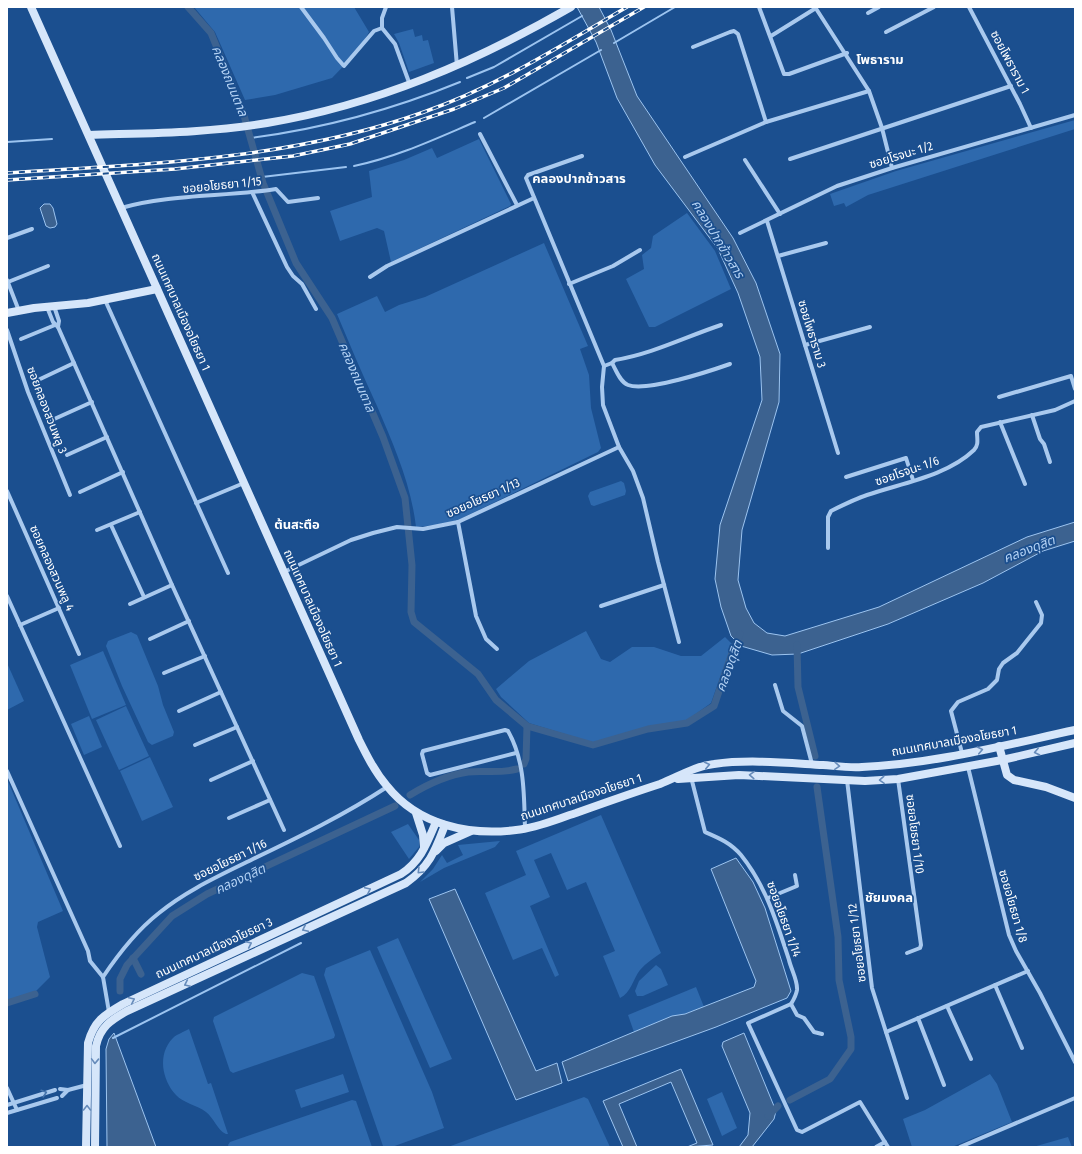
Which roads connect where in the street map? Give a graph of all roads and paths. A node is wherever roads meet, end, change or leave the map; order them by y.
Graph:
1 (31, 7) edge
2 (302, 7) edge
3 (386, 7) edge
4 (452, 7) edge
5 (571, 7) edge
6 (759, 7) edge
7 (879, 7) edge
8 (934, 7) edge
9 (969, 7) edge
10 (816, 8) edge
11 (868, 13) dead end
12 (382, 28) junction
13 (886, 32) dead end
14 (771, 36) junction
15 (693, 47) dead end
16 (846, 53) junction
17 (457, 66) junction
18 (410, 85) junction
19 (1011, 86) junction
20 (870, 91) junction
21 (1075, 115) edge
22 (766, 122) junction
23 (882, 128) junction
24 (1031, 128) junction
25 (89, 134) junction
26 (480, 134) dead end
27 (582, 156) dead end
28 (685, 157) dead end
29 (790, 159) dead end
30 (745, 160) dead end
31 (892, 168) junction
32 (252, 192) junction
33 (318, 198) dead end
34 (534, 198) junction
35 (517, 205) junction
36 (121, 208) junction
37 (780, 214) junction
38 (767, 221) junction
39 (32, 229) dead end
40 (740, 233) dead end
41 (7, 238) edge
42 (826, 243) dead end
43 (640, 250) dead end
44 (778, 256) junction
45 (48, 266) dead end
46 (370, 277) dead end
47 (8, 281) edge
48 (569, 284) junction
49 (157, 289) junction
50 (105, 300) junction
51 (51, 306) junction
52 (316, 309) dead end
53 (19, 311) junction
54 (7, 313) edge
55 (55, 324) junction
56 (721, 325) dead end
57 (870, 327) dead end
58 (7, 330) edge
59 (21, 339) dead end
60 (805, 345) junction
61 (612, 363) junction
62 (74, 364) junction
63 (730, 364) dead end
64 (604, 366) junction
65 (36, 381) dead end
66 (1075, 389) edge
67 (999, 397) dead end
68 (1075, 401) edge
69 (92, 402) junction
70 (1032, 415) junction
71 (52, 420) dead end
72 (1000, 422) junction
73 (107, 437) junction
74 (619, 447) junction
75 (838, 453) dead end
76 (67, 455) dead end
77 (1050, 462) dead end
78 (123, 472) junction
79 (846, 477) dead end
80 (913, 480) junction
81 (244, 483) junction
82 (1025, 484) dead end
83 (7, 491) edge
84 (80, 492) dead end
85 (70, 495) dead end
86 (196, 503) junction
87 (140, 512) junction
88 (458, 522) junction
89 (111, 525) junction
90 (97, 530) dead end
91 (828, 548) dead end
92 (284, 572) junction
93 (228, 573) dead end
94 (172, 585) junction
95 (664, 585) junction
96 (7, 596) edge
97 (144, 597) junction
98 (1036, 602) dead end
99 (130, 604) dead end
100 (601, 606) dead end
101 (59, 608) junction
102 (189, 621) junction
103 (20, 625) junction
104 (150, 639) dead end
105 (679, 642) dead end
106 (497, 649) dead end
107 (79, 654) dead end
108 (205, 656) junction
109 (164, 673) dead end
110 (775, 685) dead end
111 (221, 692) junction
112 (179, 711) dead end
113 (237, 727) junction
114 (1075, 730) edge
115 (1075, 743) edge
116 (195, 745) dead end
117 (999, 746) junction
118 (516, 753) junction
119 (962, 754) junction
120 (1002, 760) junction
121 (253, 761) junction
122 (813, 764) junction
123 (968, 767) junction
124 (7, 771) edge
125 (691, 775) junction
126 (898, 779) junction
127 (211, 780) dead end
128 (847, 780) junction
129 (387, 787) junction
130 (1075, 798) edge
131 (270, 800) junction
132 (416, 813) junction
133 (230, 818) dead end
134 (436, 822) junction
135 (445, 825) junction
136 (525, 828) junction
137 (284, 830) dead end
138 (471, 830) junction
139 (120, 846) dead end
140 (423, 852) junction
141 (434, 853) junction
142 (795, 875) dead end
143 (768, 898) junction
144 (907, 953) dead end
145 (1028, 971) junction
146 (103, 977) junction
147 (995, 986) junction
148 (791, 1004) junction
149 (947, 1006) junction
150 (109, 1012) junction
151 (918, 1018) junction
152 (886, 1032) junction
153 (822, 1034) dead end
154 (1022, 1048) dead end
155 (971, 1059) dead end
156 (1075, 1062) edge
157 (87, 1085) junction
158 (944, 1085) dead end
159 (7, 1088) edge
160 (60, 1089) dead end
161 (55, 1090) dead end
162 (68, 1090) junction
163 (62, 1096) dead end
164 (32, 1097) junction
165 (57, 1098) dead end
166 (907, 1098) dead end
167 (1075, 1098) edge
168 (14, 1102) junction
169 (35, 1104) junction
170 (7, 1105) edge
171 (17, 1110) junction
172 (7, 1114) edge
173 (885, 1142) junction
174 (86, 1147) edge
175 (95, 1147) edge
176 (876, 1147) edge
177 (888, 1147) edge
178 (960, 1147) edge

1 - 25 main road, ถนนเทศบาลเมืองอโยธยา 1
2 - 12 street
3 - 12 street
4 - 17 street
5 - 17 main road
6 - 14 street
7 - 11 street
8 - 13 street
9 - 19 street, ซอยโพธาราม 1
10 - 14 street
10 - 16 street
12 - 18 street
14 - 16 street
15 - 22 street
16 - 20 street
17 - 18 main road
18 - 25 main road
19 - 23 street
19 - 24 street, ซอยโพธาราม 1
20 - 22 street
20 - 23 street
21 - 24 street, ซอยโรจนะ 1/2
22 - 28 street
23 - 29 street
23 - 31 street
24 - 31 street, ซอยโรจนะ 1/2
25 - 36 main road, ถนนเทศบาลเมืองอโยธยา 1
26 - 35 street
27 - 34 street
30 - 37 street
31 - 37 street, ซอยโรจนะ 1/2
32 - 33 street, ซอยอโยธยา 1/15
32 - 36 street, ซอยอโยธยา 1/15
32 - 52 street
34 - 35 street
34 - 48 street
35 - 46 street
36 - 49 main road, ถนนเทศบาลเมืองอโยธยา 1
37 - 38 street, ซอยโรจนะ 1/2
38 - 40 street, ซอยโรจนะ 1/2
38 - 44 street, ซอยโพธาราม 3
39 - 41 street
42 - 44 street
43 - 48 street
44 - 60 street, ซอยโพธาราม 3
45 - 47 street
47 - 53 street
48 - 64 street
49 - 50 main road
49 - 81 main road, ถนนเทศบาลเมืองอโยธยา 1
50 - 51 main road
50 - 86 street
51 - 53 main road
51 - 55 street
51 - 55 street
53 - 54 main road
55 - 59 street
55 - 62 street
56 - 61 street
57 - 60 street
58 - 85 street, ซอยคลองสวนพลู 3
60 - 75 street, ซอยโพธาราม 3
61 - 63 street
61 - 64 street
62 - 65 street
62 - 69 street
64 - 74 street
66 - 67 street
68 - 70 street, ซอยโรจนะ 1/6
69 - 71 street
69 - 73 street
70 - 72 street, ซอยโรจนะ 1/6
70 - 77 street
72 - 80 street, ซอยโรจนะ 1/6
72 - 82 street
73 - 76 street
73 - 78 street
74 - 88 street, ซอยอโยธยา 1/13
74 - 95 street
78 - 84 street
78 - 87 street
79 - 80 street
80 - 91 street, ซอยโรจนะ 1/6
81 - 86 street
81 - 92 main road, ถนนเทศบาลเมืองอโยธยา 1
83 - 101 street, ซอยคลองสวนพลู 4
86 - 93 street
87 - 89 street
87 - 94 street
88 - 92 street, ซอยอโยธยา 1/13
88 - 106 street
89 - 90 street
89 - 97 street
92 - 129 main road, ถนนเทศบาลเมืองอโยธยา 1
94 - 97 street
94 - 102 street
95 - 100 street
95 - 105 street
96 - 103 street
97 - 99 street
98 - 119 street
101 - 103 street
101 - 107 street, ซอยคลองสวนพลู 4
102 - 104 street
102 - 108 street
103 - 139 street
108 - 109 street
108 - 111 street
110 - 122 street
111 - 112 street
111 - 113 street
113 - 116 street
113 - 121 street
114 - 117 main road, ถนนเทศบาลเมืองอโยธยา 1
115 -> 120 main road, ถนนเทศบาลเมืองอโยธยา 1
119 -> 117 main road, ถนนเทศบาลเมืองอโยธยา 1
117 - 120 main road
118 - 118 street
118 - 136 street
122 -> 119 main road, ถนนเทศบาลเมืองอโยธยา 1
120 - 123 main road, ถนนเทศบาลเมืองอโยธยา 1
120 - 130 main road
121 - 127 street
121 - 131 street
125 -> 122 main road, ถนนเทศบาลเมืองอโยธยา 1
123 - 126 main road, ถนนเทศบาลเมืองอโยธยา 1
123 - 145 street, ซอยอโยธยา 1/8
124 - 146 street
128 -> 125 main road, ถนนเทศบาลเมืองอโยธยา 1
125 - 136 main road, ถนนเทศบาลเมืองอโยธยา 1
125 - 143 street, ซอยอโยธยา 1/14
126 -> 128 main road, ถนนเทศบาลเมืองอโยธยา 1
126 - 144 street, ซอยอโยธยา 1/10
128 - 152 street, ซอยอโยธยา 1/12
129 - 132 main road, ถนนเทศบาลเมืองอโยธยา 1
129 - 146 street, ซอยอโยธยา 1/16
131 - 133 street
131 - 137 street
132 - 134 main road, ถนนเทศบาลเมืองอโยธยา 1
132 - 140 main road
134 - 135 main road, ถนนเทศบาลเมืองอโยธยา 1
134 - 140 main road, ถนนเทศบาลเมืองอโยธยา 3
135 - 138 main road, ถนนเทศบาลเมืองอโยธยา 1
135 - 141 main road, ถนนเทศบาลเมืองอโยธยา 3
136 - 138 main road, ถนนเทศบาลเมืองอโยธยา 1
138 - 141 main road
150 -> 140 main road, ถนนเทศบาลเมืองอโยธยา 3
141 -> 175 main road, ถนนเทศบาลเมืองอโยธยา 3
142 - 143 street
143 - 148 street, ซอยอโยธยา 1/14
145 - 147 street
145 - 156 street, ซอยอโยธยา 1/8
146 - 150 street
147 - 149 street
147 - 154 street
148 - 153 street
148 - 173 street
149 - 151 street
149 - 155 street
150 - 157 main road, ถนนเทศบาลเมืองอโยธยา 3
151 - 152 street
151 - 158 street
152 - 166 street, ซอยอโยธยา 1/12
157 - 162 street
174 -> 157 main road, ถนนเทศบาลเมืองอโยธยา 3
159 - 168 street
160 - 162 street
164 -> 161 street
162 - 163 street
164 - 168 street
164 - 169 street
165 - 169 street
167 - 178 street
168 - 170 street
168 - 171 street
169 - 171 street
171 - 172 street
173 - 176 street
173 - 177 street

